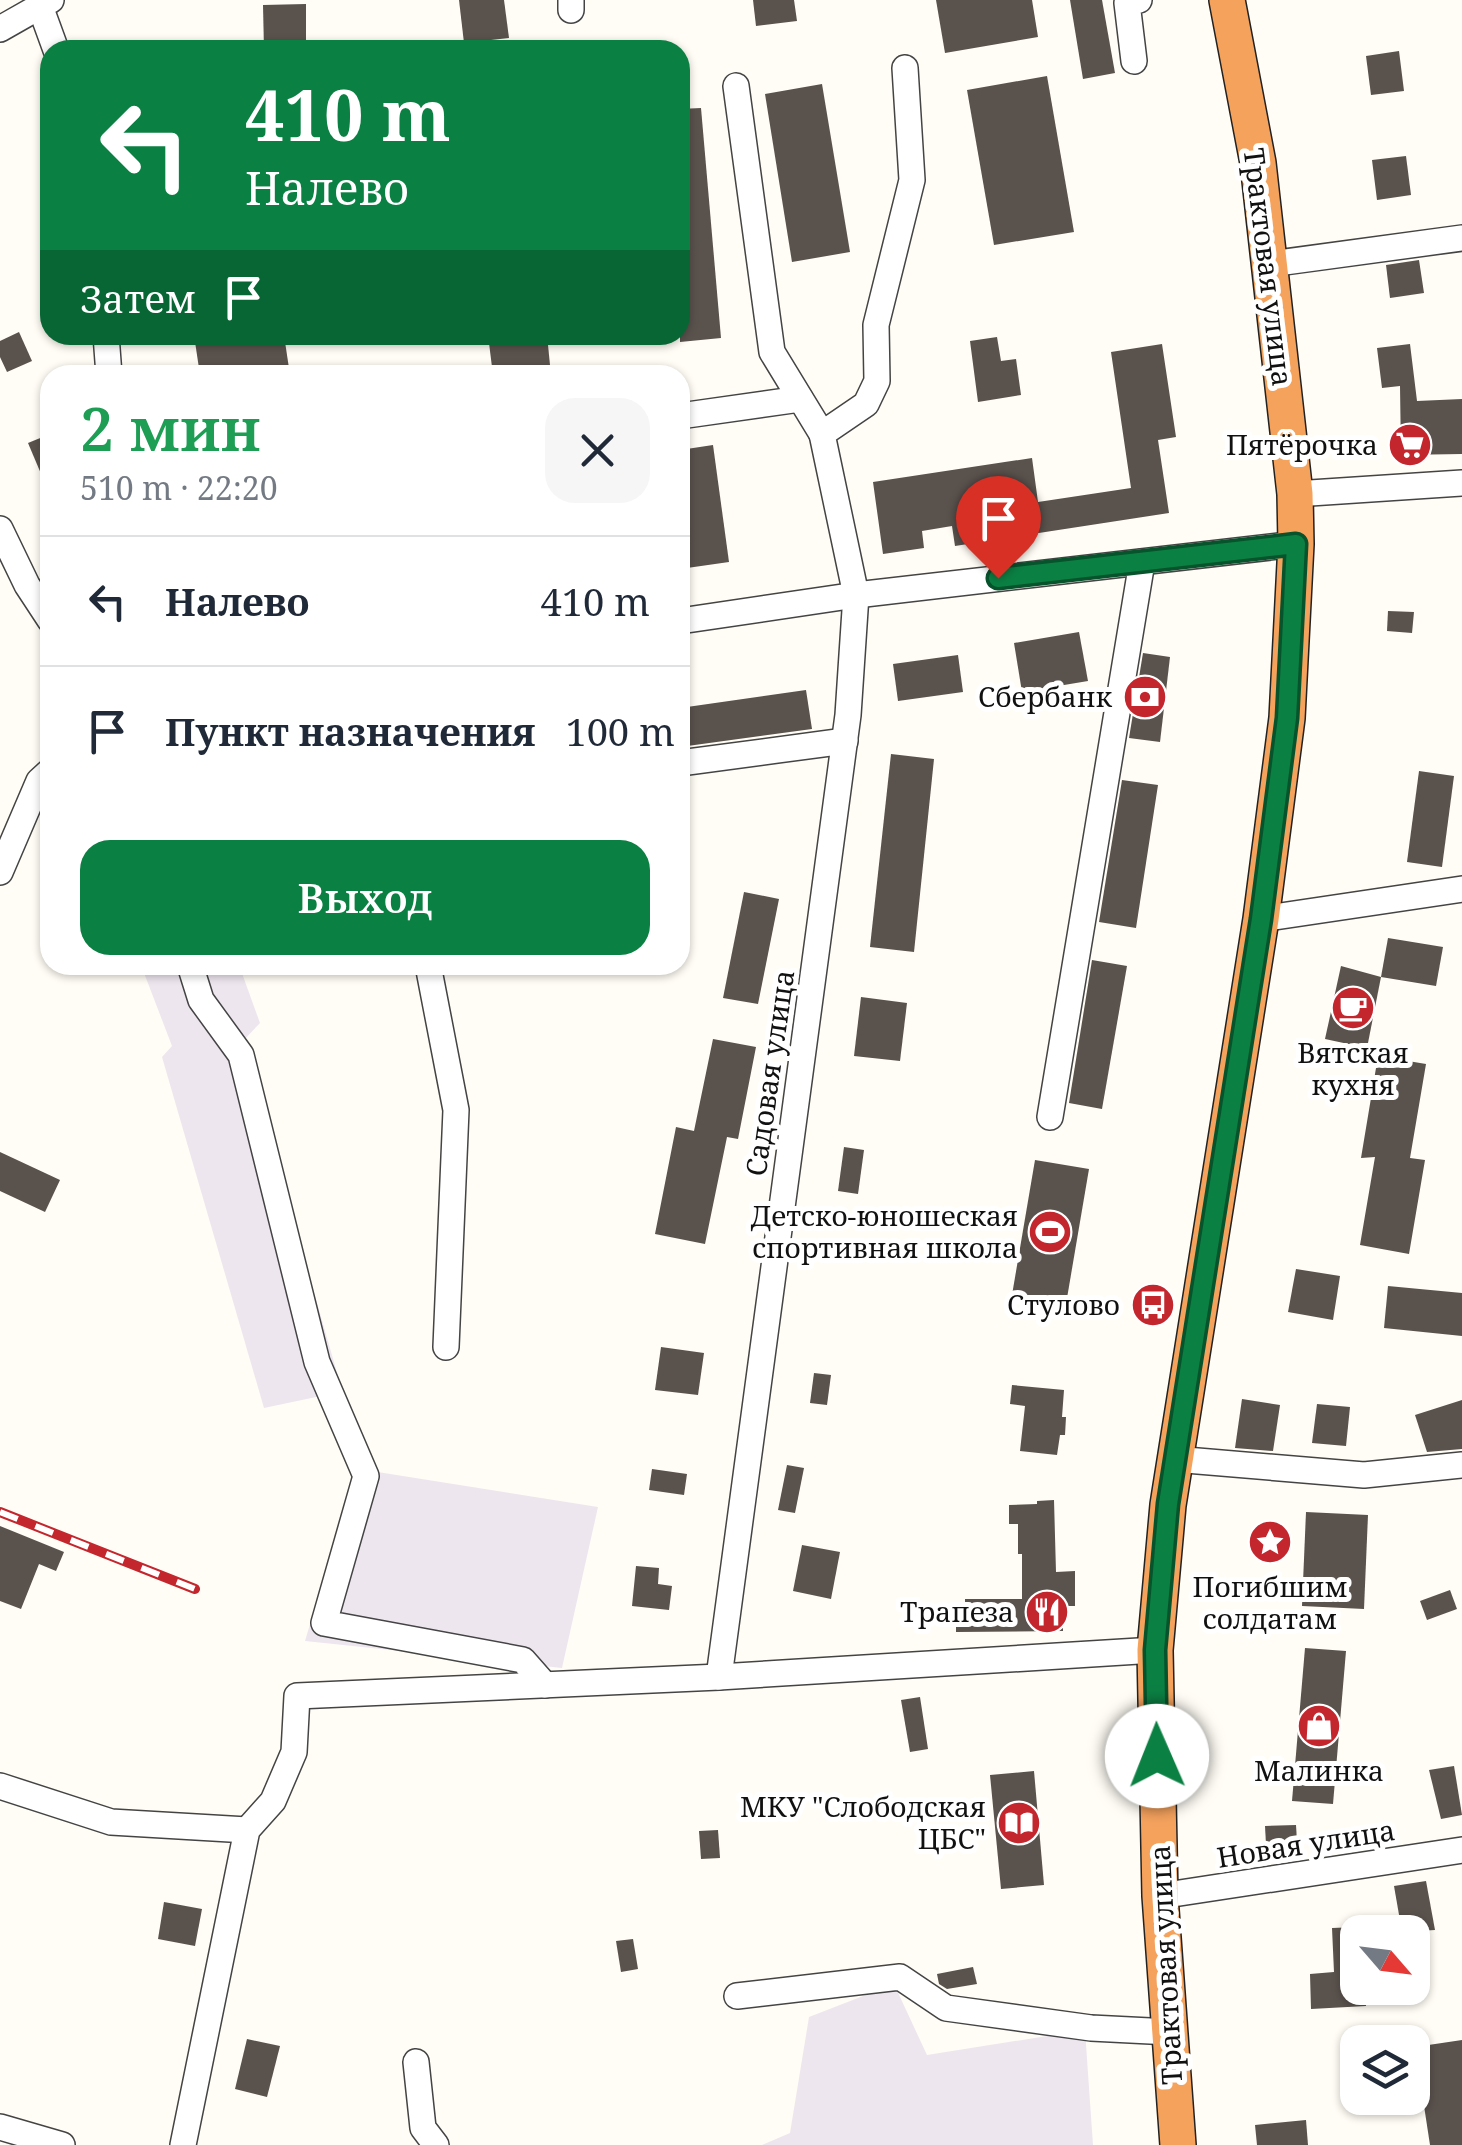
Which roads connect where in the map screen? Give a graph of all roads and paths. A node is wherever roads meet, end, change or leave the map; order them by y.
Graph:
1 (1139, 0) edge
2 (1227, 0) edge
3 (46, 3) edge
4 (0, 29) edge
5 (54, 40) edge
6 (1134, 62) dead end
7 (905, 68) dead end
8 (736, 86) dead end
9 (1462, 238) edge
10 (1270, 264) junction
11 (800, 398) junction
12 (690, 414) edge
13 (822, 434) junction
14 (1462, 483) edge
15 (1295, 494) junction
16 (0, 529) edge
17 (1296, 544) junction
18 (1142, 562) junction
19 (856, 595) junction
20 (40, 604) edge
21 (690, 620) edge
22 (844, 741) junction
23 (690, 762) edge
24 (40, 780) edge
25 (0, 872) edge
26 (1462, 889) edge
27 (1261, 919) junction
28 (193, 975) edge
29 (430, 975) edge
30 (1050, 1117) dead end
31 (446, 1347) dead end
32 (1174, 1460) junction
33 (1462, 1465) edge
34 (1155, 1650) junction
35 (719, 1677) junction
36 (545, 1685) junction
37 (0, 1786) edge
38 (246, 1830) junction
39 (1462, 1850) edge
40 (1160, 1896) junction
41 (737, 1996) dead end
42 (1170, 2032) junction
43 (416, 2062) dead end
44 (0, 2127) edge
45 (62, 2145) edge
46 (183, 2145) edge
47 (436, 2145) edge
48 (1178, 2145) edge

1 - 6 street
2 - 10 highway, Трактовая улица
3 - 4 street
3 - 5 street
7 - 13 street
8 - 11 street, Садовая улица
9 - 10 street
10 - 15 highway, Трактовая улица
11 - 12 street
11 - 13 street, Садовая улица
13 - 19 street, Садовая улица
14 - 15 street
15 - 17 highway, Трактовая улица
16 - 20 street
17 - 18 street
17 - 27 highway, Трактовая улица
18 - 19 street
18 - 30 street
19 - 21 street
19 - 22 street, Садовая улица
22 - 23 street
22 - 35 street, Садовая улица
24 - 25 street
26 - 27 street
27 - 32 highway, Трактовая улица
28 - 36 street
29 - 31 street
32 - 33 street
32 - 34 highway, Трактовая улица
34 - 35 street
34 - 40 highway, Трактовая улица
35 - 36 street
36 - 38 street
37 - 38 street
38 - 46 street
39 - 40 street, Новая улица
40 - 42 highway, Трактовая улица
41 - 42 street
42 - 48 highway, Трактовая улица
43 - 47 street
44 - 45 street

